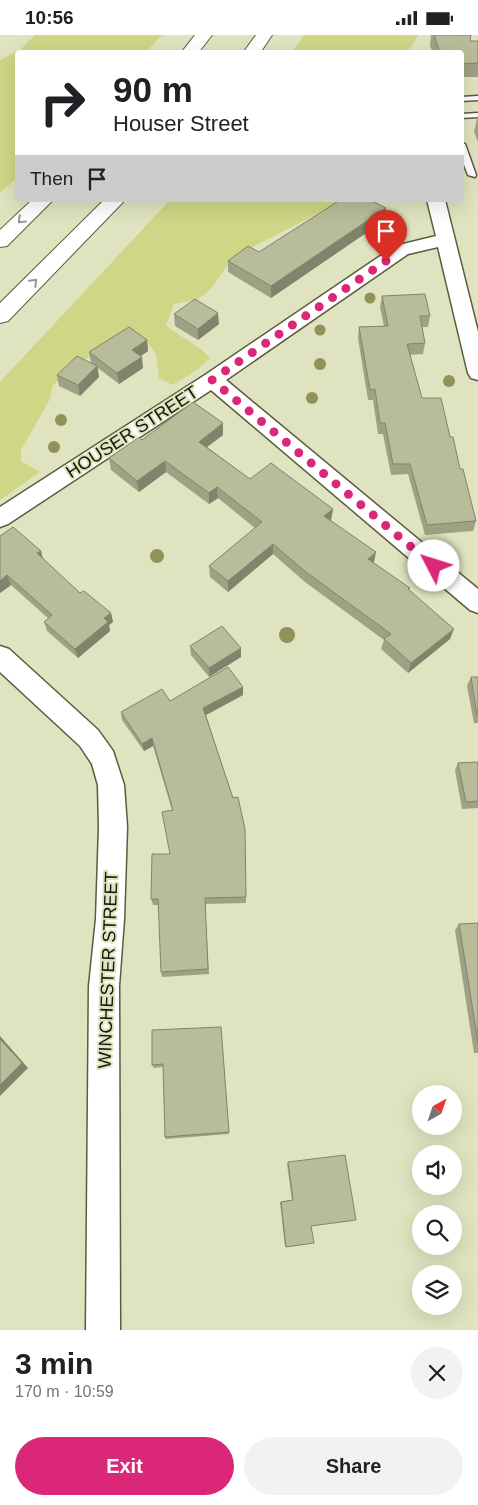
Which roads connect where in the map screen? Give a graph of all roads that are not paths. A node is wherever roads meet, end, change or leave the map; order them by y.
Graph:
1 (204, 35) edge
2 (264, 35) edge
3 (192, 50) edge
4 (253, 50) edge
5 (464, 99) edge
6 (478, 99) edge
7 (478, 115) edge
8 (464, 116) edge
9 (464, 152) edge
10 (472, 175) dead end
11 (41, 202) edge
12 (113, 202) edge
13 (436, 202) edge
14 (444, 240) junction
15 (0, 241) edge
16 (0, 316) edge
17 (478, 373) edge
18 (212, 380) junction
19 (0, 518) edge
20 (478, 603) edge
21 (0, 656) edge
22 (103, 1330) edge

1 - 3 highway
2 - 4 highway
5 - 6 lane
7 - 8 lane
9 - 10 lane
11 -> 15 highway
16 -> 12 highway
13 - 14 street
14 - 17 street
14 - 18 street, HOUSER STREET
18 - 19 street, HOUSER STREET
18 - 20 street
21 - 22 street, WINCHESTER STREET

